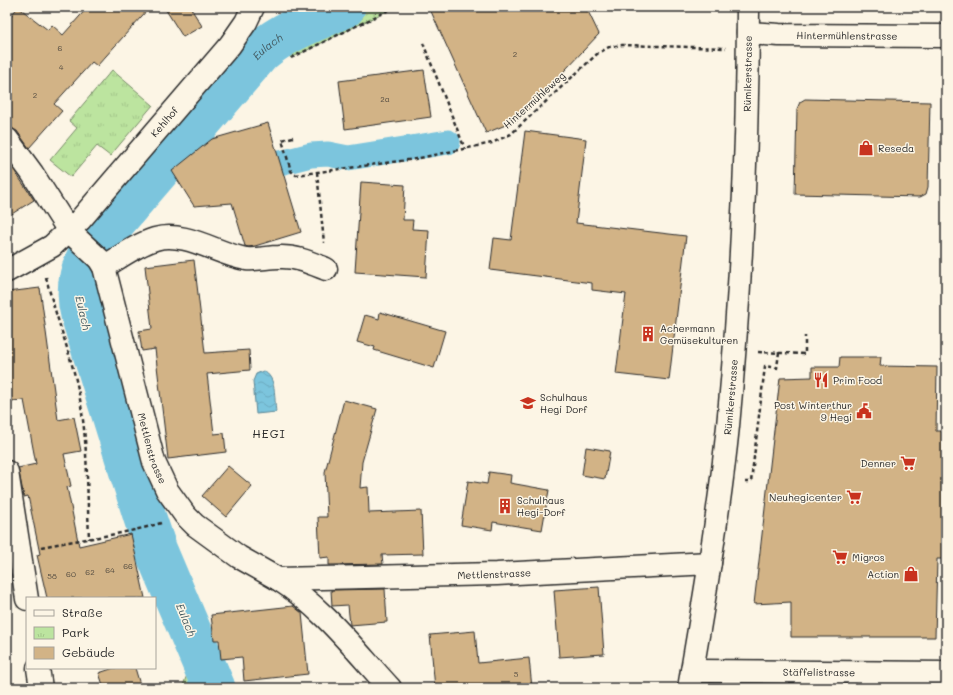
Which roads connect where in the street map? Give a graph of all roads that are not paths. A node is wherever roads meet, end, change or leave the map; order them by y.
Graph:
1 (252, 7) edge
2 (748, 7) edge
3 (748, 33) junction
4 (946, 36) edge
5 (7, 139) edge
6 (75, 236) junction
7 (101, 263) junction
8 (326, 269) road end
9 (7, 271) edge
10 (7, 472) edge
11 (710, 563) junction
12 (278, 579) junction
13 (27, 597) edge
14 (38, 669) edge
15 (946, 673) edge
16 (690, 679) edge
17 (41, 688) edge
18 (390, 688) edge

1 - 6 street, Kehlhof
2 - 3 street, Rümikerstrasse
3 - 4 street, Hintermühlenstrasse
3 - 11 street, Rümikerstrasse
5 - 6 street
6 - 7 street
6 - 9 street, Kehlhof
7 - 8 street
7 - 12 street, Mettlenstrasse
10 - 13 street
11 - 12 street, Mettlenstrasse
11 - 16 street, Rümikerstrasse
12 - 18 street, Mettlenstrasse
14 - 17 street
15 - 16 street, Stäffelistrasse

